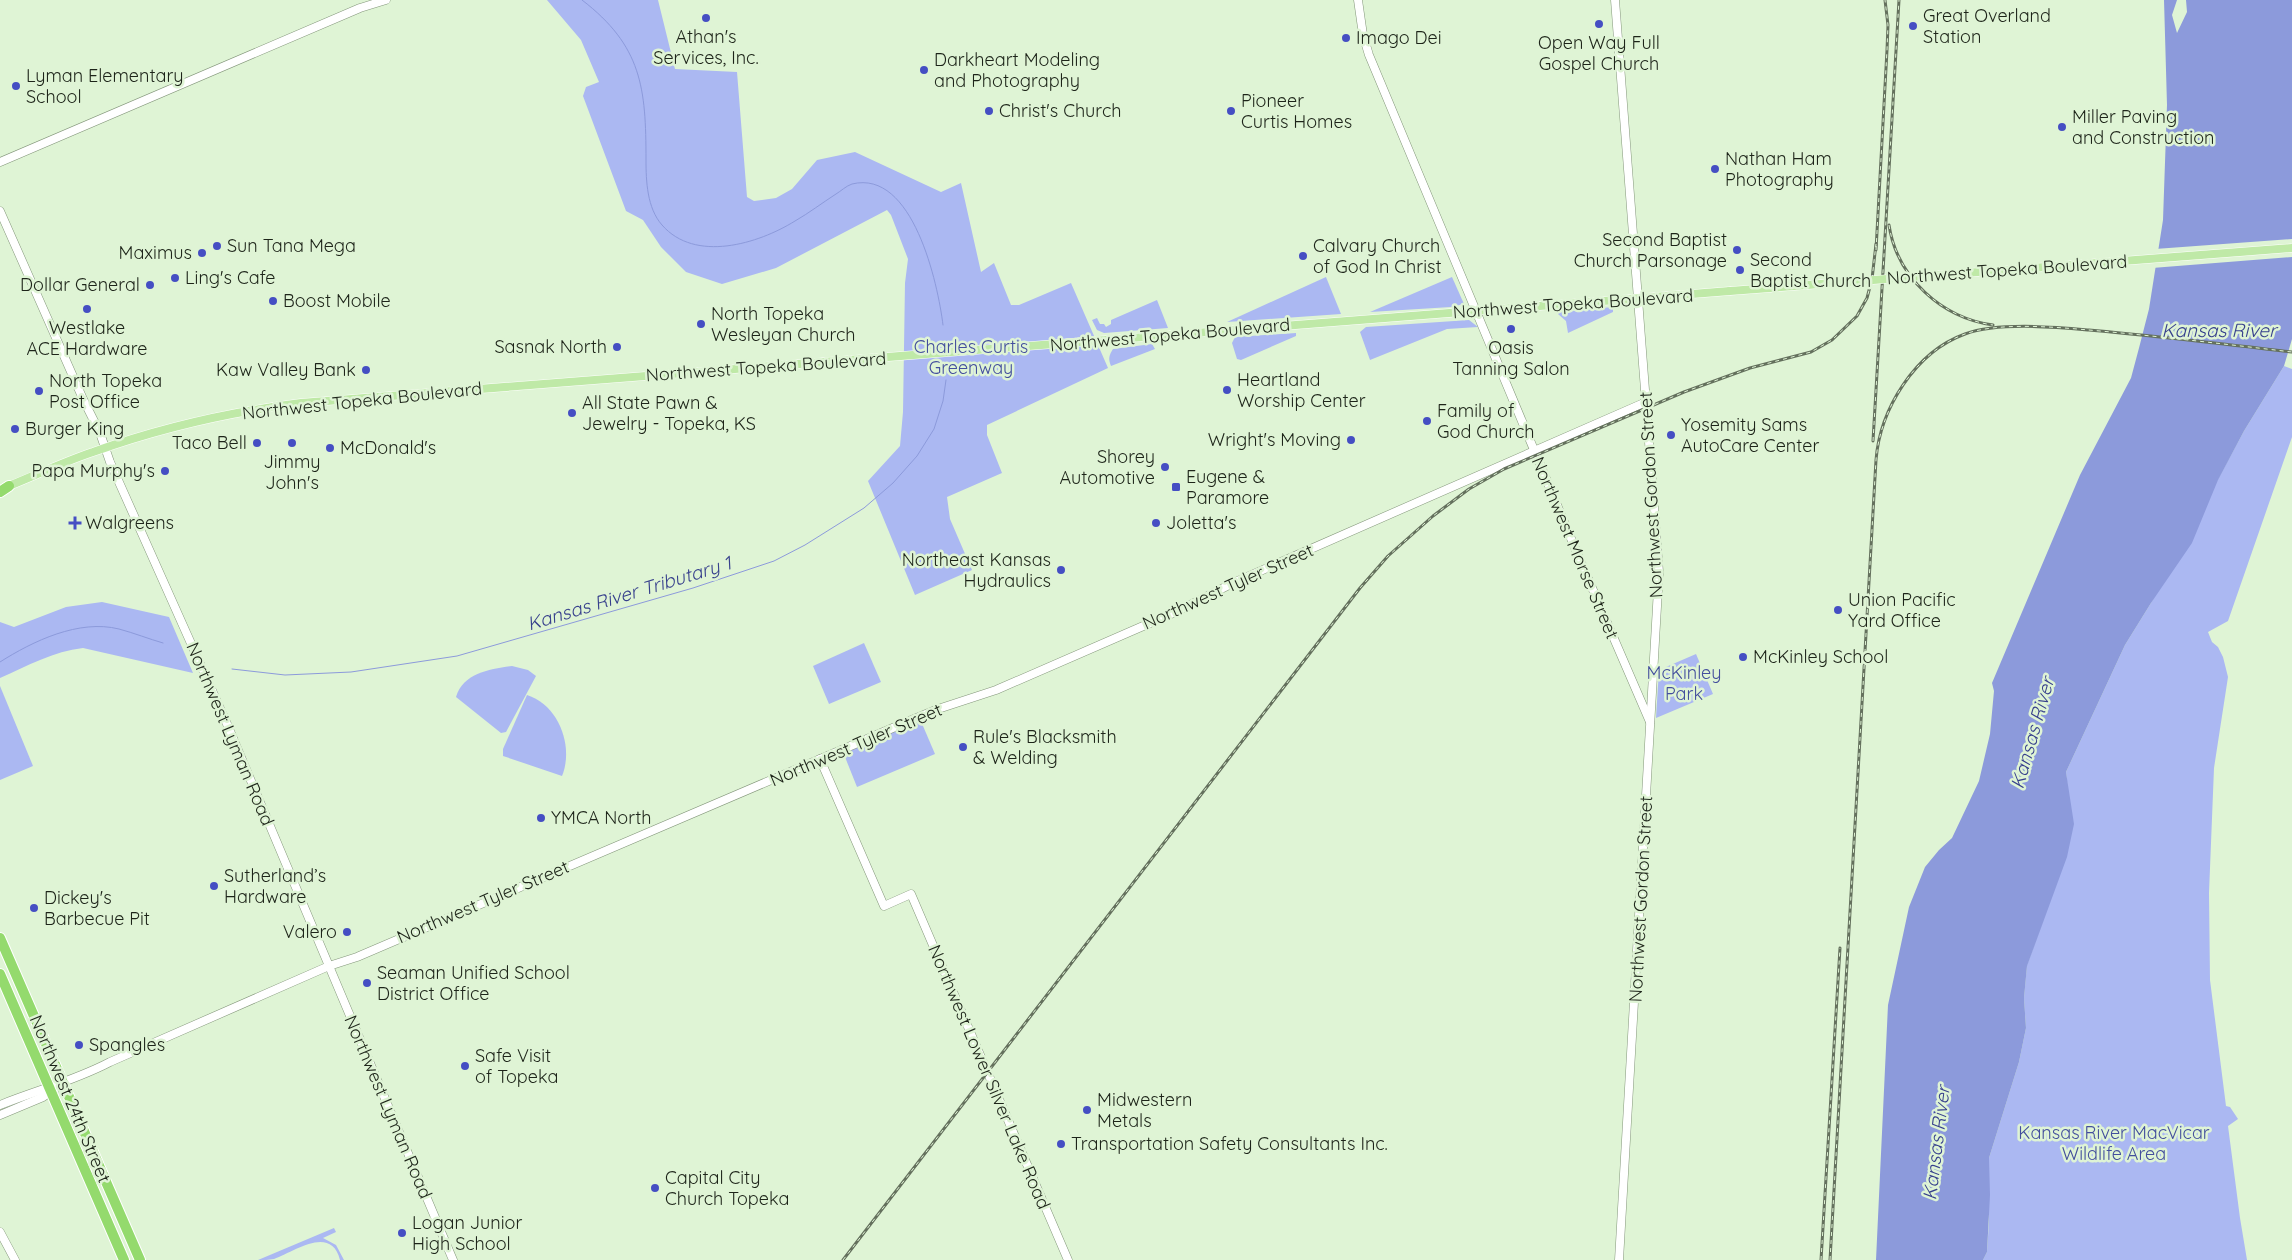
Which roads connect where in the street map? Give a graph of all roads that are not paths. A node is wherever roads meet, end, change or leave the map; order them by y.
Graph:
1 (386, 0) edge
2 (1358, 0) edge
3 (1364, 0) edge
4 (1615, 0) edge
5 (1360, 10) junction
6 (0, 162) edge
7 (0, 211) edge
8 (2292, 248) edge
9 (1639, 299) junction
10 (1476, 311) junction
11 (1646, 402) junction
12 (105, 448) junction
13 (1534, 451) junction
14 (3, 489) edge
15 (1650, 724) junction
16 (820, 759) junction
17 (0, 938) edge
18 (329, 966) junction
19 (0, 974) edge
20 (64, 1084) junction
21 (50, 1090) junction
22 (0, 1105) edge
23 (0, 1115) edge
24 (0, 1232) edge
25 (15, 1260) edge
26 (124, 1260) edge
27 (140, 1260) edge
28 (453, 1260) edge
29 (1068, 1260) edge
30 (1619, 1260) edge

1 - 6 main road
2 - 5 main road, Northwest Morse Street
3 - 5 main road, Northwest Morse Street
4 - 9 main road, Northwest Gordon Street
5 - 10 main road, Northwest Morse Street
7 - 12 main road, Northwest Lyman Road
8 - 9 main road, Northwest Topeka Boulevard, bridge
9 - 10 main road, Northwest Topeka Boulevard
9 - 11 main road, Northwest Gordon Street
10 - 12 main road, Northwest Topeka Boulevard
10 - 13 main road, Northwest Morse Street
11 - 13 main road, Northwest Tyler Street
11 - 15 main road, Northwest Gordon Street
12 - 14 main road, Northwest Topeka Boulevard
12 - 18 main road, Northwest Lyman Road
13 - 15 main road, Northwest Morse Street
13 - 16 main road, Northwest Tyler Street
15 - 30 main road, Northwest Gordon Street
16 - 18 main road, Northwest Tyler Street
16 - 29 main road, Northwest Lower Silver Lake Road
17 - 20 highway, Northwest 24th Street
18 - 20 main road, Northwest Tyler Street
18 - 28 main road, Northwest Lyman Road
19 - 21 highway, Northwest 24th Street
20 - 21 main road, Northwest Tyler Street
20 - 27 highway, Northwest 24th Street
21 - 22 main road
21 - 23 main road
21 - 26 highway, Northwest 24th Street
24 - 25 main road

